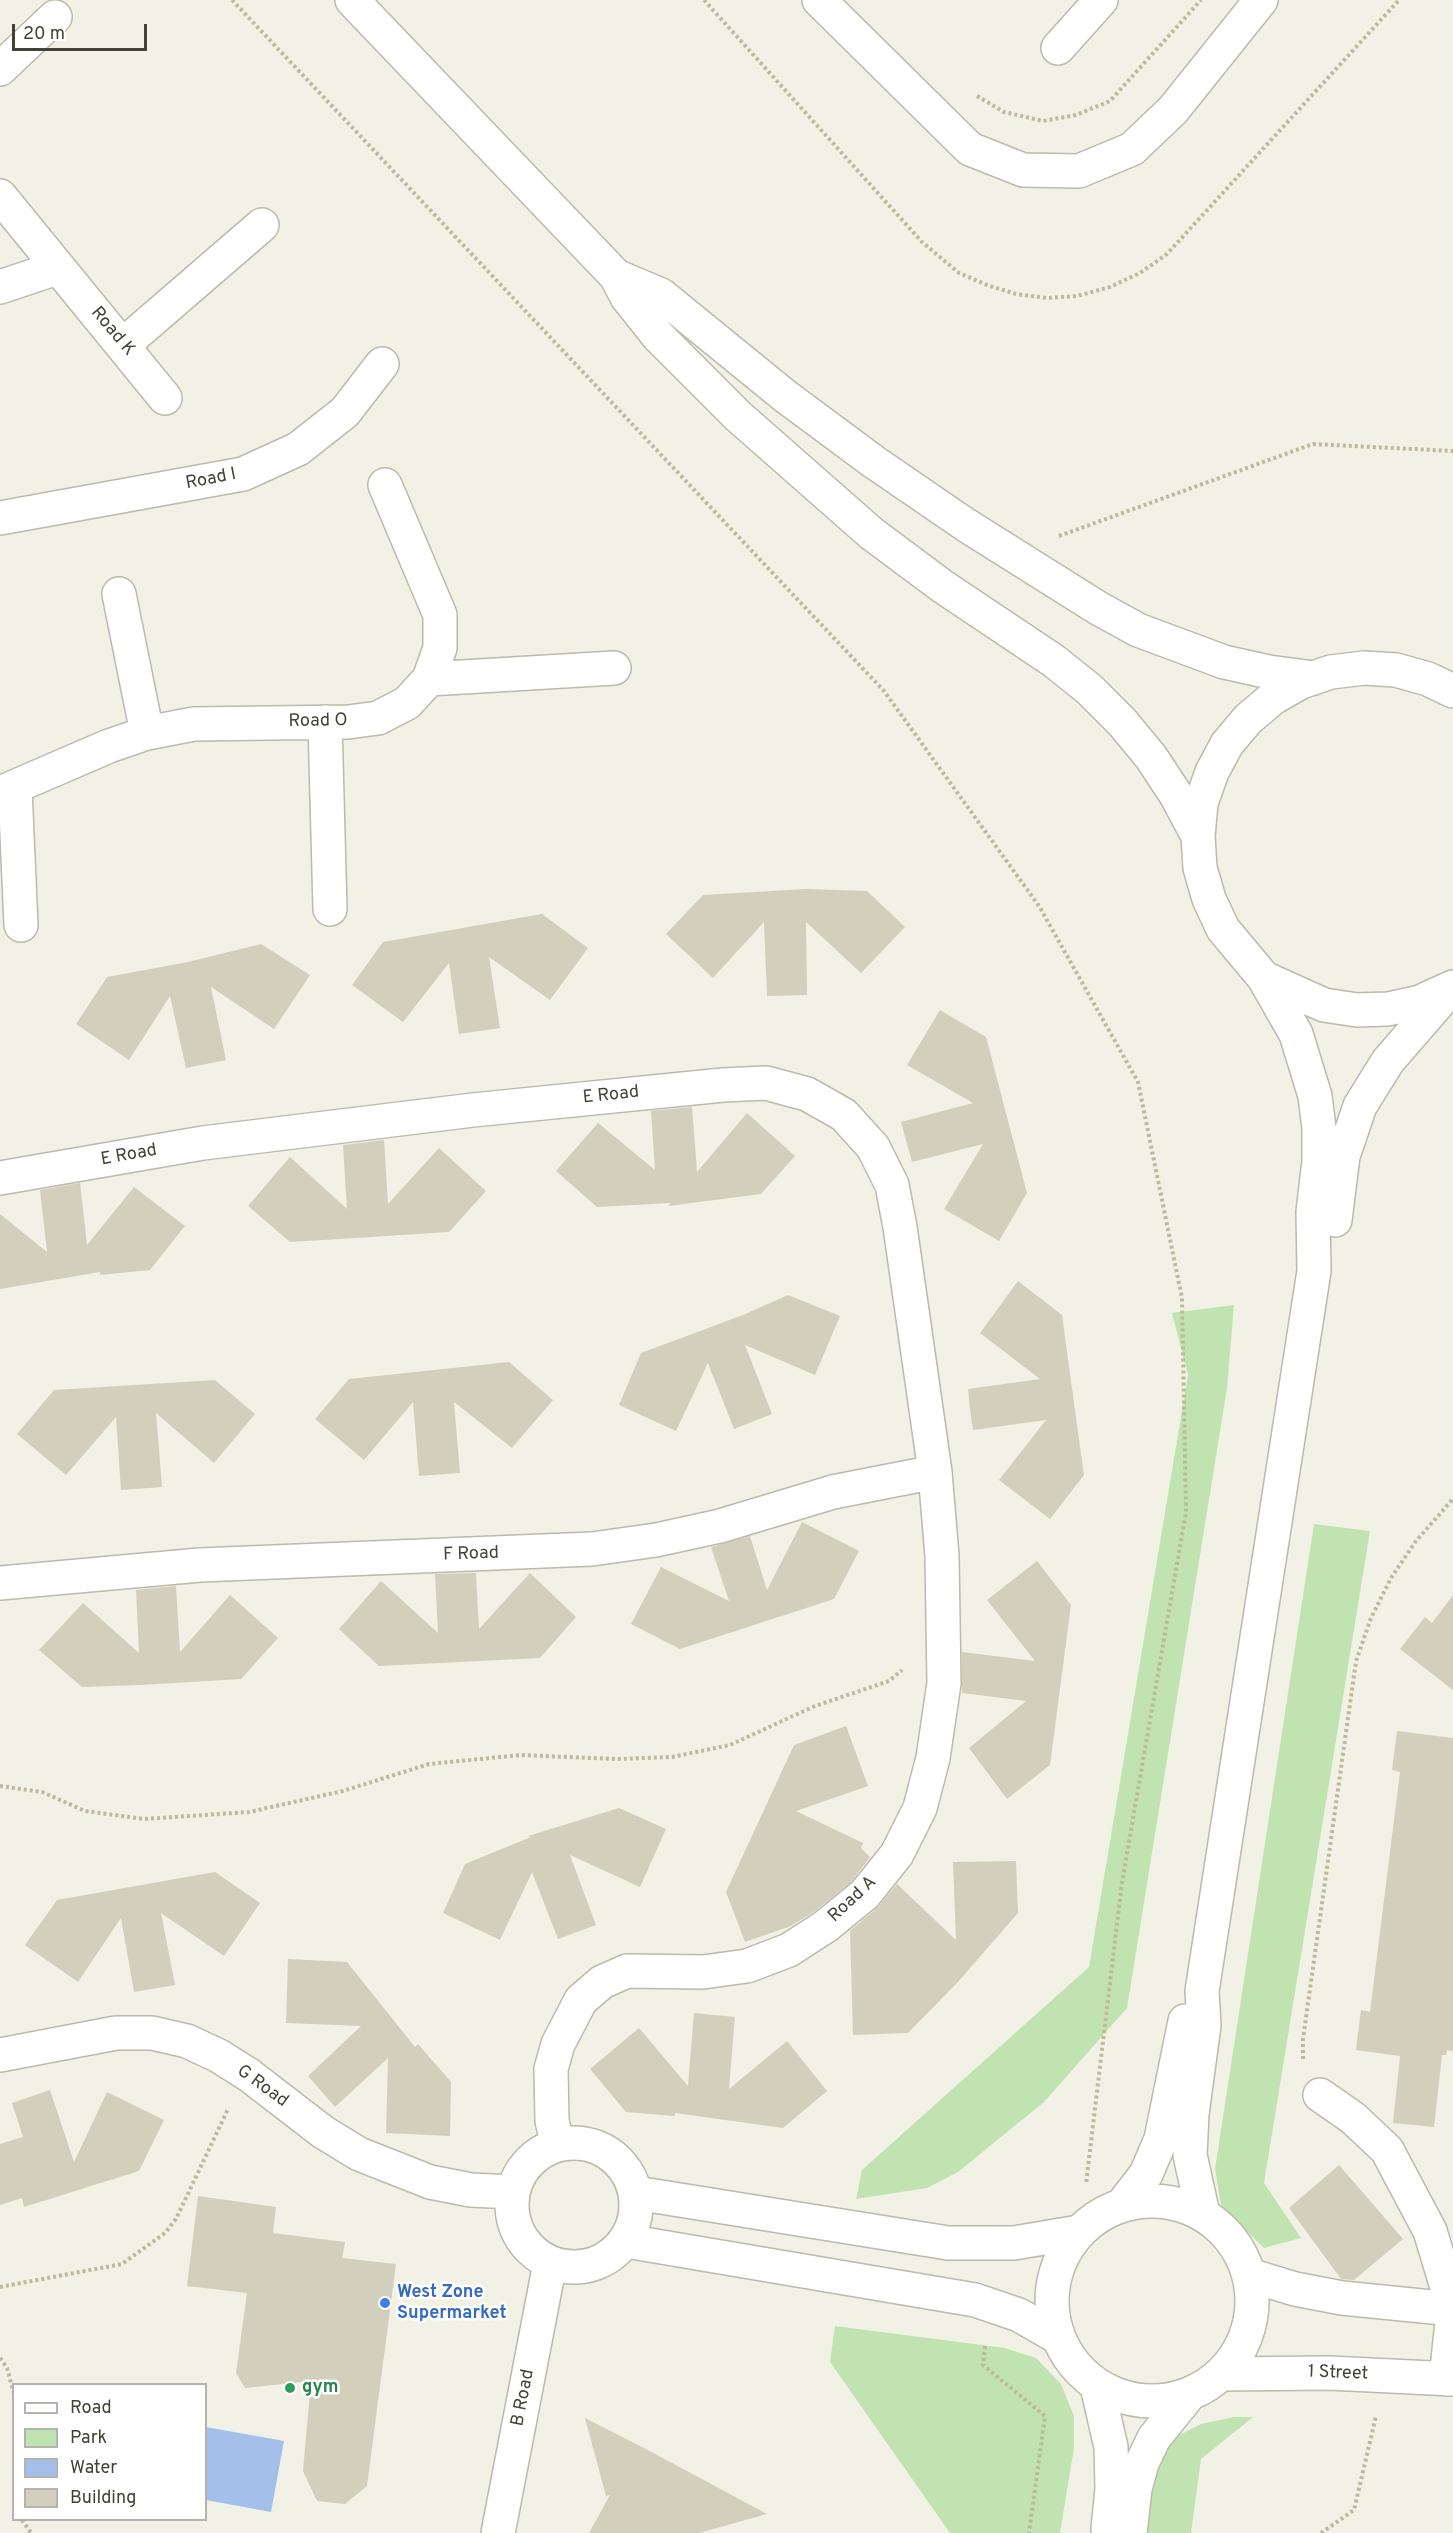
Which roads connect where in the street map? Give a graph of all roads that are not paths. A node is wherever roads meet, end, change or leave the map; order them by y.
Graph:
1 (352, 0) edge
2 (819, 0) edge
3 (1101, 0) edge
4 (1242, 7) edge
5 (56, 16) dead end
6 (1058, 48) dead end
7 (0, 69) edge
8 (0, 196) edge
9 (262, 225) dead end
10 (57, 268) junction
11 (616, 276) junction
12 (0, 287) edge
13 (123, 345) junction
14 (382, 363) dead end
15 (165, 398) dead end
16 (385, 486) dead end
17 (0, 518) edge
18 (119, 594) dead end
19 (614, 668) dead end
20 (1314, 678) junction
21 (429, 679) junction
22 (1453, 691) edge
23 (325, 722) junction
24 (147, 733) junction
25 (8, 791) edge
26 (1198, 836) junction
27 (330, 909) dead end
28 (21, 925) dead end
29 (1264, 978) junction
30 (1451, 988) edge
31 (0, 1178) edge
32 (1314, 1271) junction
33 (935, 1472) junction
34 (0, 1583) edge
35 (1202, 1991) junction
36 (0, 2055) edge
37 (1320, 2095) road end
38 (558, 2145) junction
39 (513, 2192) junction
40 (636, 2193) junction
41 (1122, 2205) junction
42 (1203, 2214) junction
43 (1079, 2232) junction
44 (626, 2241) junction
45 (550, 2263) junction
46 (1249, 2275) junction
47 (1453, 2310) edge
48 (1059, 2338) junction
49 (1222, 2374) junction
50 (1450, 2379) edge
51 (1098, 2386) junction
52 (1188, 2396) junction
53 (498, 2533) edge
54 (1107, 2533) edge
55 (1130, 2533) edge

1 - 11 street
2 - 4 street
3 - 6 street
5 - 7 street
8 - 10 street, Road K
9 - 13 street
10 - 12 street
10 - 13 street, Road K
11 - 20 street
11 - 26 street
13 - 15 street, Road K
14 - 17 street, Road I
16 - 21 street, Road O
18 - 24 street
19 - 21 street
20 - 22 street
20 - 26 street
21 - 23 street, Road O
23 - 24 street, Road O
23 - 27 street
24 - 25 street, Road O
25 - 28 street
26 - 29 street
29 - 30 street
29 - 32 street
30 - 32 street
31 - 33 street, E Road
32 - 35 street
33 - 34 street, F Road
33 - 38 street, Road A
35 - 41 street
35 - 42 street
36 - 39 street, G Road
37 - 47 street
38 - 39 street
38 - 40 street
39 - 45 street
40 - 43 street
40 - 44 street
41 - 42 street
41 - 43 street
42 - 46 street
43 - 48 street
44 - 45 street
44 - 48 street
45 - 53 street, B Road
46 - 47 street
46 - 49 street
47 - 50 street
48 - 51 street
49 - 50 street, 1 Street
49 - 52 street
51 - 52 street
51 - 54 street
52 - 55 street

